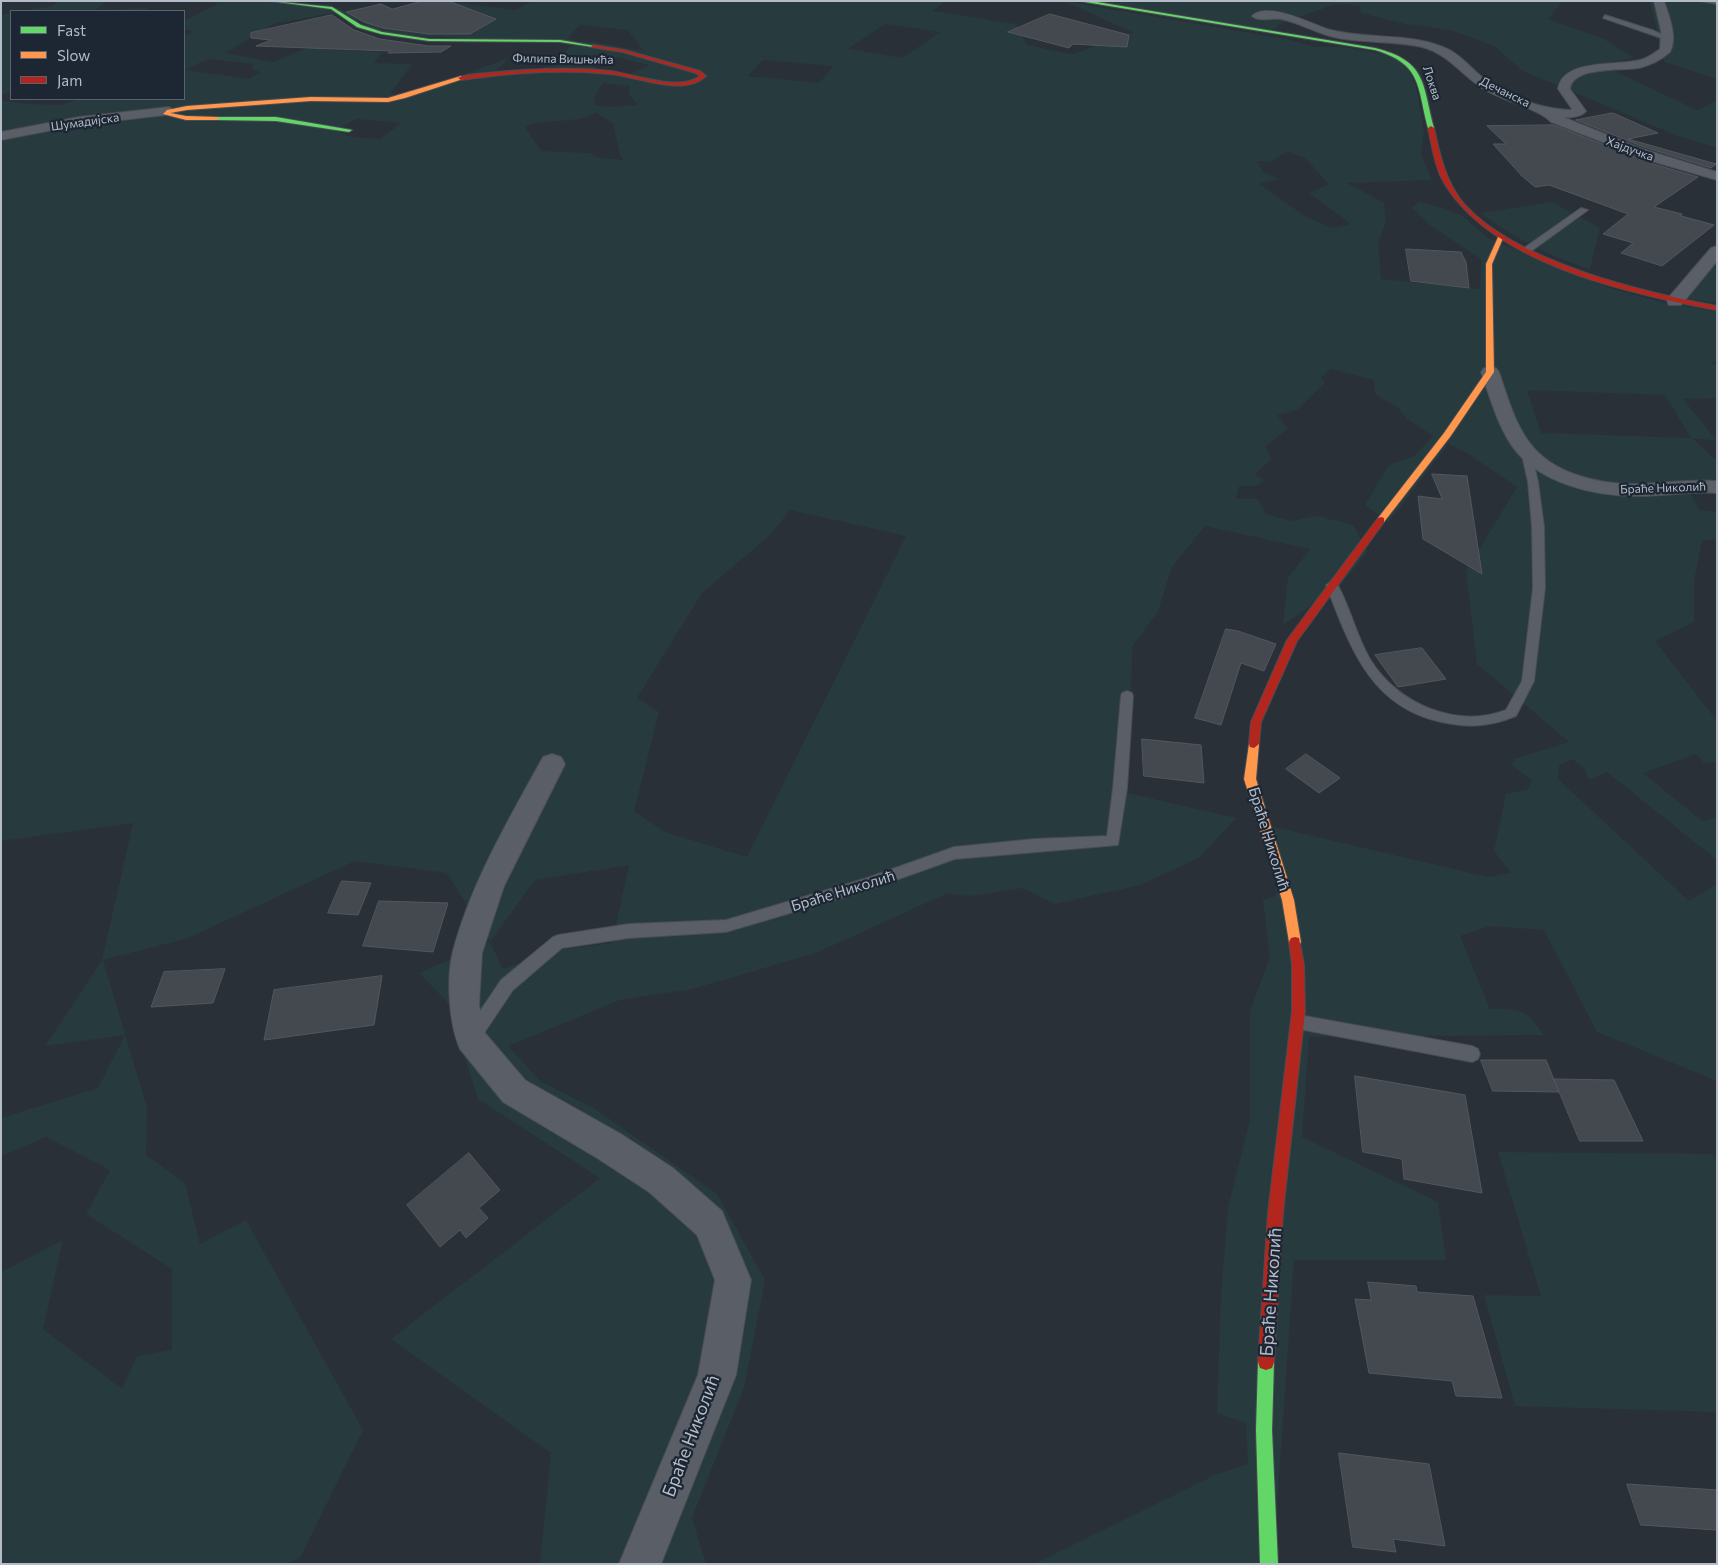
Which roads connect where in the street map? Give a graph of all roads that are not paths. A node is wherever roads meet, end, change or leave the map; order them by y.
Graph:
1 (272, 1) edge
2 (1081, 1) edge
3 (1659, 1) edge
4 (1703, 1) edge
5 (1717, 2) edge
6 (1252, 15) joint
7 (1605, 18) dead end
8 (1287, 34) junction
9 (1669, 39) junction
10 (169, 111) junction
11 (1548, 111) junction
12 (349, 130) dead end
13 (1, 136) edge
14 (1717, 176) edge
15 (1584, 210) dead end
16 (1501, 236) junction
17 (1527, 250) junction
18 (1717, 251) edge
19 (1675, 301) junction
20 (1717, 308) edge
21 (1490, 372) junction
22 (1526, 451) junction
23 (1717, 487) edge
24 (1332, 585) junction
25 (1127, 696) dead end
26 (552, 764) dead end
27 (1299, 1022) junction
28 (471, 1039) junction
29 (1472, 1054) dead end
30 (640, 1564) edge
31 (1269, 1564) edge

1 - 10 street, Филипа Вишњића
2 - 8 street
3 - 9 street
4 - 5 lane
6 - 8 street, Локва
6 - 11 street, Дечанска
7 - 9 lane
8 - 16 street, Локва
9 - 11 street, Дечанска
10 - 12 street
10 - 13 street, Шумадијска
11 - 14 street, Хајдучка
15 - 17 lane
16 - 17 street, Локва
16 - 21 street, Браће Николић
17 - 19 street, Локва
18 - 19 street
19 - 20 street, Локва
21 - 22 street, Браће Николић
21 - 24 street, Браће Николић
22 - 23 street, Браће Николић
22 - 24 lane
24 - 27 street, Браће Николић
25 - 28 lane, Браће Николић
26 - 28 street, Браће Николић
27 - 29 lane
27 - 31 street, Браће Николић
28 - 30 street, Браће Николић

